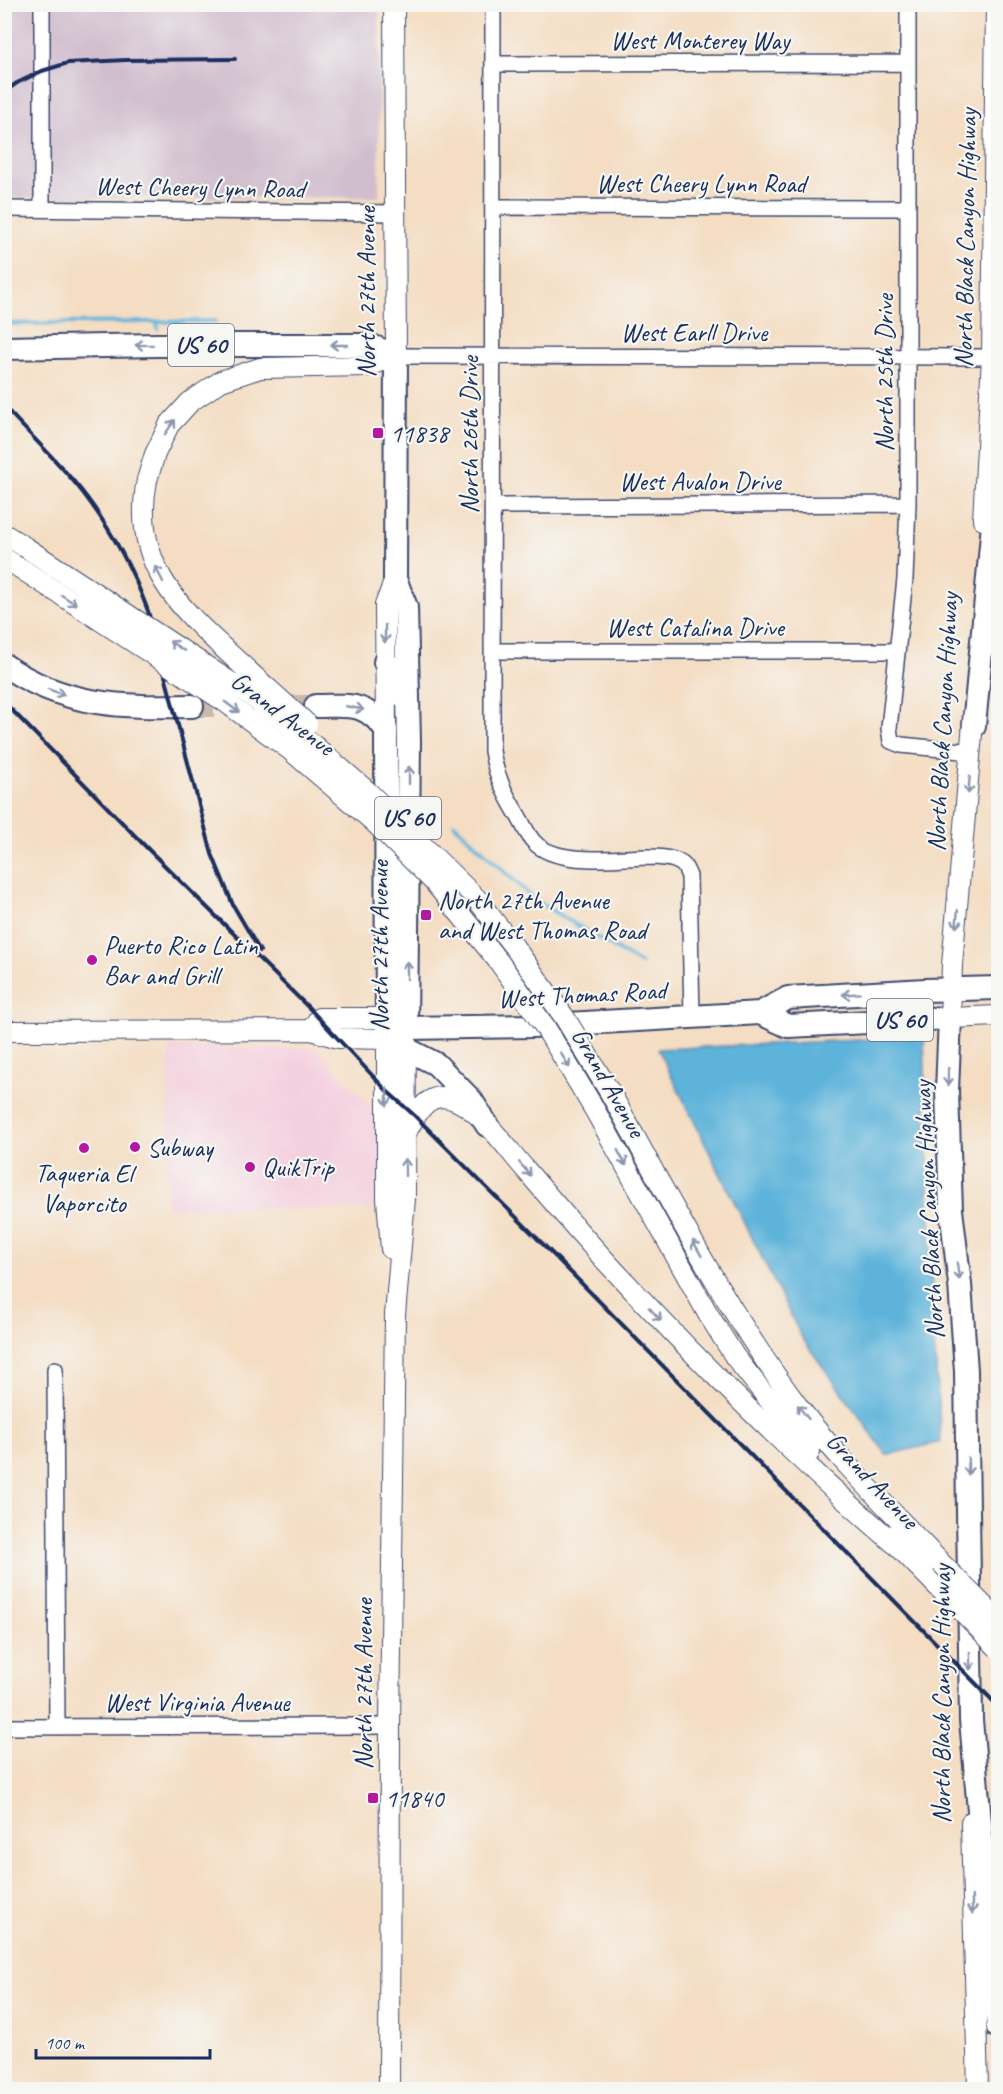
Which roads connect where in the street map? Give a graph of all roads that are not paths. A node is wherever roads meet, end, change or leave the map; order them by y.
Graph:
1 (42, 4) edge
2 (394, 4) edge
3 (493, 4) edge
4 (908, 4) edge
5 (996, 4) edge
6 (908, 63) junction
7 (492, 64) junction
8 (493, 207) junction
9 (908, 208) junction
10 (4, 209) edge
11 (42, 209) junction
12 (394, 213) junction
13 (4, 348) edge
14 (396, 356) junction
15 (493, 356) junction
16 (907, 357) junction
17 (992, 357) junction
18 (999, 471) edge
19 (908, 504) junction
20 (493, 506) junction
21 (4, 534) edge
22 (12, 563) edge
23 (395, 579) junction
24 (493, 651) junction
25 (897, 651) junction
26 (385, 662) junction
27 (4, 665) edge
28 (192, 706) tunnel mouth
29 (316, 706) tunnel mouth
30 (974, 726) junction
31 (386, 729) junction
32 (409, 742) junction
33 (972, 752) junction
34 (464, 885) junction
35 (990, 988) edge
36 (951, 989) junction
37 (760, 1013) junction
38 (692, 1017) junction
39 (991, 1017) edge
40 (950, 1018) junction
41 (4, 1031) edge
42 (396, 1033) junction
43 (487, 1125) junction
44 (405, 1135) junction
45 (395, 1315) junction
46 (55, 1369) dead end
47 (895, 1544) junction
48 (999, 1620) edge
49 (999, 1648) edge
50 (971, 1720) junction
51 (390, 1726) junction
52 (4, 1727) edge
53 (57, 1727) junction
54 (999, 2027) edge
55 (389, 2090) edge
56 (978, 2090) edge

1 - 11 street
2 - 12 main road, North 27th Avenue
3 - 7 street, North 26th Drive
4 - 6 street, North 25th Drive
5 - 17 main road, North Black Canyon Highway
6 - 7 street, West Monterey Way
6 - 9 street, North 25th Drive
7 - 8 street, North 26th Drive
8 - 9 street, West Cheery Lynn Road
8 - 15 street, North 26th Drive
9 - 16 street, North 25th Drive
10 - 11 street, West Cheery Lynn Road
11 - 12 street, West Cheery Lynn Road
12 - 14 main road, North 27th Avenue
14 -> 13 highway, US 60
14 - 15 street, West Earll Drive
14 - 23 highway, North 27th Avenue / US 60
34 -> 14 main road, bridge
15 - 16 street, West Earll Drive
15 - 20 street, North 26th Drive
16 - 17 street, West Earll Drive
16 - 19 street, North 25th Drive
17 - 30 main road, North Black Canyon Highway
18 - 30 highway
19 - 20 street, West Avalon Drive
19 - 25 street, North 25th Drive
20 - 24 street, North 26th Drive
34 -> 21 main road, Grand Avenue, bridge
22 -> 47 main road, Grand Avenue, bridge
23 -> 26 main road, North 27th Avenue
23 - 32 highway, North 27th Avenue / US 60
24 - 25 street, West Catalina Drive
24 - 38 street, North 26th Drive
25 - 33 street, North 25th Drive
26 - 31 main road, North 27th Avenue
26 - 32 highway
27 -> 28 highway
29 -> 31 highway
30 - 33 main road, North Black Canyon Highway
31 - 42 highway, North 27th Avenue / US 60
42 -> 32 highway, North 27th Avenue / US 60
33 -> 36 main road, North Black Canyon Highway
48 -> 34 main road, Grand Avenue, bridge
35 - 36 highway, West Thomas Road / US 60
36 -> 37 highway, West Thomas Road / US 60
36 - 40 main road, North Black Canyon Highway
37 - 38 highway, West Thomas Road / US 60
37 - 40 highway, West Thomas Road / US 60
38 - 42 highway, West Thomas Road / US 60
39 - 40 main road, West Thomas Road
40 -> 50 highway, North Black Canyon Highway / US 60
41 - 42 main road, West Thomas Road
42 - 43 highway
42 - 44 main road, North 27th Avenue
42 -> 45 main road, North 27th Avenue
43 - 44 main road
43 -> 47 main road
45 -> 44 main road, North 27th Avenue
45 - 51 main road, North 27th Avenue
46 - 53 street
47 - 49 main road, Grand Avenue, bridge
50 - 54 highway
50 -> 56 main road, North Black Canyon Highway
51 - 53 street, West Virginia Avenue
51 - 55 main road, North 27th Avenue
52 - 53 street, West Virginia Avenue

